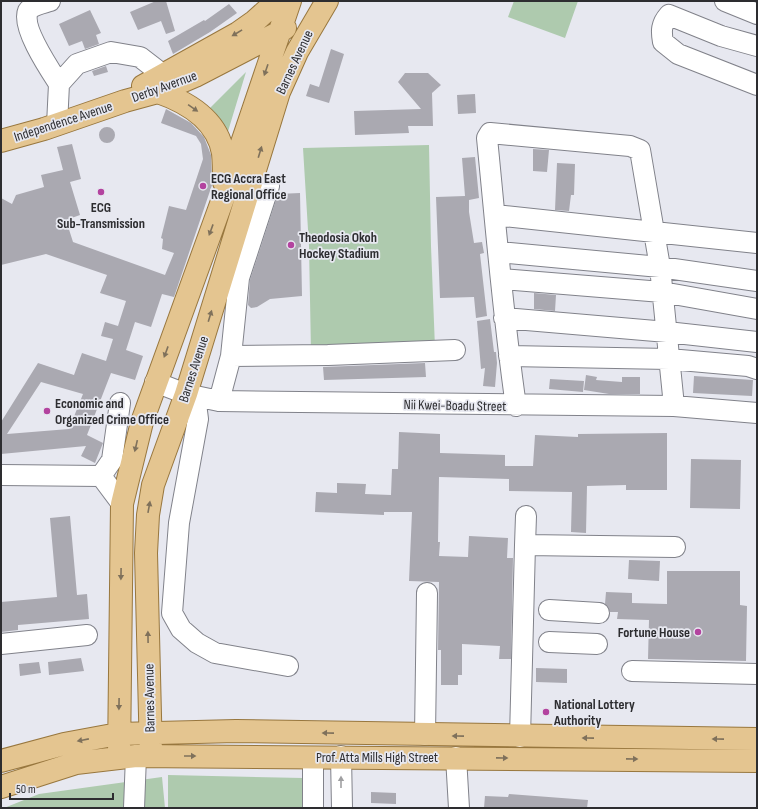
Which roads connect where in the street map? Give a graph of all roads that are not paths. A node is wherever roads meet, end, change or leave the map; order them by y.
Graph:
1 (50, 1) edge
2 (277, 1) edge
3 (290, 1) edge
4 (317, 1) edge
5 (327, 1) edge
6 (729, 2) edge
7 (757, 14) edge
8 (278, 34) junction
9 (757, 46) edge
10 (160, 83) junction
11 (59, 84) junction
12 (757, 85) edge
13 (125, 100) joint
14 (57, 125) junction
15 (1, 141) edge
16 (269, 186) dead end
17 (225, 194) junction
18 (495, 216) junction
19 (655, 231) junction
20 (757, 243) edge
21 (499, 252) junction
22 (660, 267) junction
23 (502, 279) junction
24 (757, 281) edge
25 (662, 292) junction
26 (757, 309) edge
27 (504, 318) junction
28 (666, 332) junction
29 (757, 342) edge
30 (455, 350) dead end
31 (231, 356) junction
32 (508, 356) junction
33 (670, 359) junction
34 (757, 369) edge
35 (155, 382) junction
36 (191, 395) junction
37 (219, 401) junction
38 (120, 403) dead end
39 (516, 406) junction
40 (674, 406) junction
41 (757, 413) edge
42 (1, 475) edge
43 (101, 476) junction
44 (122, 504) junction
45 (526, 516) dead end
46 (525, 545) junction
47 (675, 547) dead end
48 (427, 593) dead end
49 (549, 610) dead end
50 (599, 613) dead end
51 (87, 635) dead end
52 (549, 642) dead end
53 (1, 644) edge
54 (598, 644) dead end
55 (288, 666) dead end
56 (632, 671) dead end
57 (757, 674) edge
58 (150, 732) junction
59 (118, 734) junction
60 (424, 736) junction
61 (520, 737) junction
62 (757, 739) edge
63 (135, 756) junction
64 (313, 756) junction
65 (341, 756) junction
66 (456, 757) junction
67 (1, 761) edge
68 (757, 761) edge
69 (1, 787) edge
70 (134, 808) edge
71 (313, 808) edge
72 (342, 808) edge
73 (460, 808) edge

1 - 11 street
2 -> 10 main road, Derby Avernue
3 - 8 main road, Barnes Avenue
4 - 8 main road, Derby Avernue
36 -> 5 main road, Barnes Avenue
6 - 7 street
8 - 10 main road, Derby Avernue
8 -> 17 main road, Barnes Avenue
9 - 12 street
10 - 11 street
10 - 13 main road, Derby Avernue
10 -> 17 main road
11 - 14 street
13 - 14 main road, Independence Avenue
14 - 15 main road, Independence Avenue
16 - 31 street
17 -> 35 main road, Barnes Avenue
18 - 19 street
18 - 19 street
18 - 21 street
19 - 20 street
19 - 22 street
21 - 22 street
21 - 23 street
22 - 24 street
22 - 25 street
23 - 25 street
23 - 27 street
25 - 26 street
25 - 28 street
27 - 28 street
27 - 32 street
28 - 29 street
28 - 33 street
30 - 31 street
31 - 37 street
32 - 33 street
32 - 39 street
33 - 34 street
33 - 40 street
35 - 36 street, Nii Kwei-Boadu Street
35 -> 44 main road, Barnes Avenue
36 - 37 street, Nii Kwei-Boadu Street
36 - 55 street
58 -> 36 main road, Barnes Avenue
37 - 39 street, Nii Kwei-Boadu Street
38 - 43 street
39 - 40 street, Nii Kwei-Boadu Street
40 - 41 street, Nii Kwei-Boadu Street
42 - 43 street
43 - 44 street
44 -> 59 main road, Barnes Avenue
45 - 46 street
46 - 47 street
46 - 61 street
48 - 60 street
49 - 50 street
51 - 53 street
52 - 54 street
56 - 57 street
58 - 59 main road, Prof. Atta Mills High Street
60 -> 58 main road, Prof. Atta Mills High Street
58 - 63 main road, Barnes Avenue
59 - 63 main road, Barnes Avenue
59 -> 67 main road, Prof. Atta Mills High Street
61 -> 60 main road, Prof. Atta Mills High Street
62 -> 61 main road, Prof. Atta Mills High Street
63 -> 64 main road, Prof. Atta Mills High Street
63 - 69 main road, Prof. Atta Mills High Street
63 - 70 street
64 - 65 main road, Prof. Atta Mills High Street
64 - 71 street
65 - 66 main road, Prof. Atta Mills High Street
72 -> 65 street
66 -> 68 main road, Prof. Atta Mills High Street
66 - 73 street

